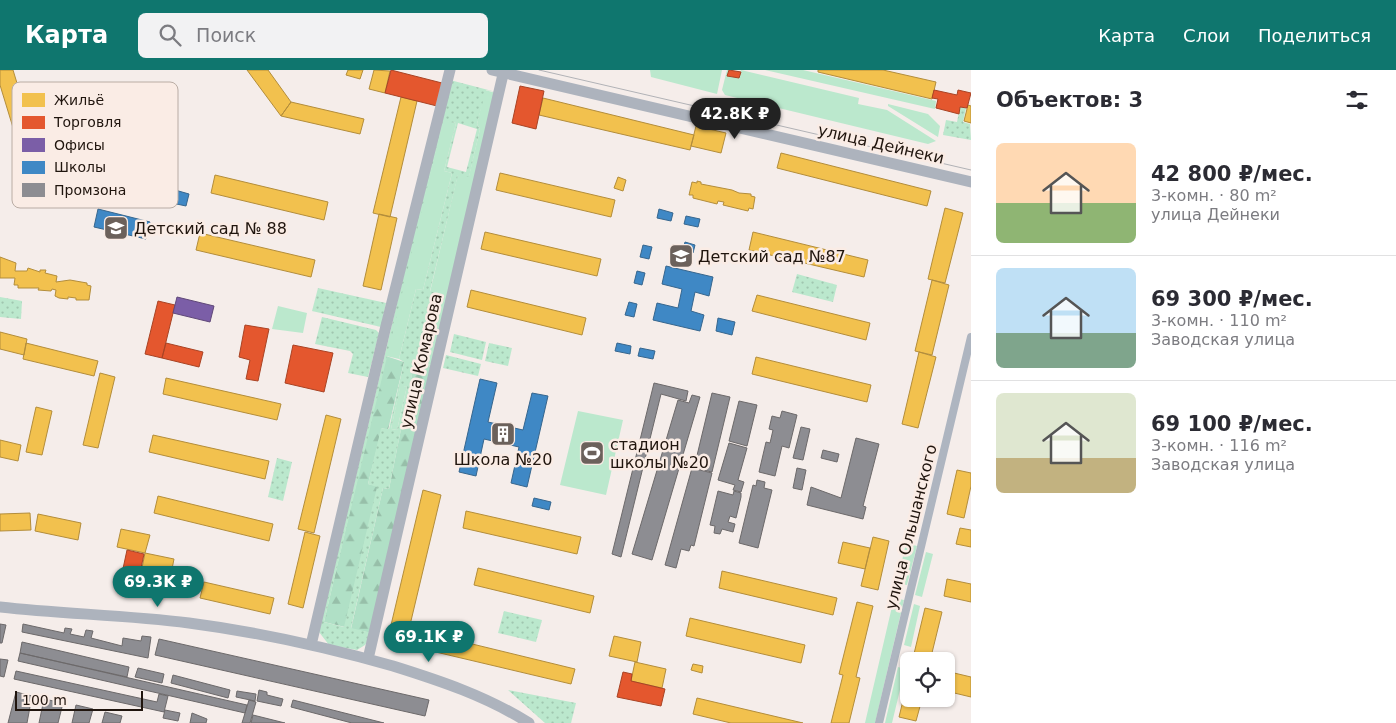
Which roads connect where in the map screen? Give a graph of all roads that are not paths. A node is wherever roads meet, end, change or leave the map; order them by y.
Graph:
1 (450, 70) edge
2 (492, 70) edge
3 (504, 72) edge
4 (971, 182) edge
5 (971, 337) edge
6 (0, 607) edge
7 (311, 645) junction
8 (368, 659) junction
9 (529, 723) edge
10 (879, 723) edge

1 - 7 street
2 - 3 street, улица Дейнеки
3 - 4 street, улица Дейнеки
3 - 8 street, улица Комарова
5 - 10 street, улица Ольшанского
6 - 7 street
7 - 8 street
8 - 9 street

